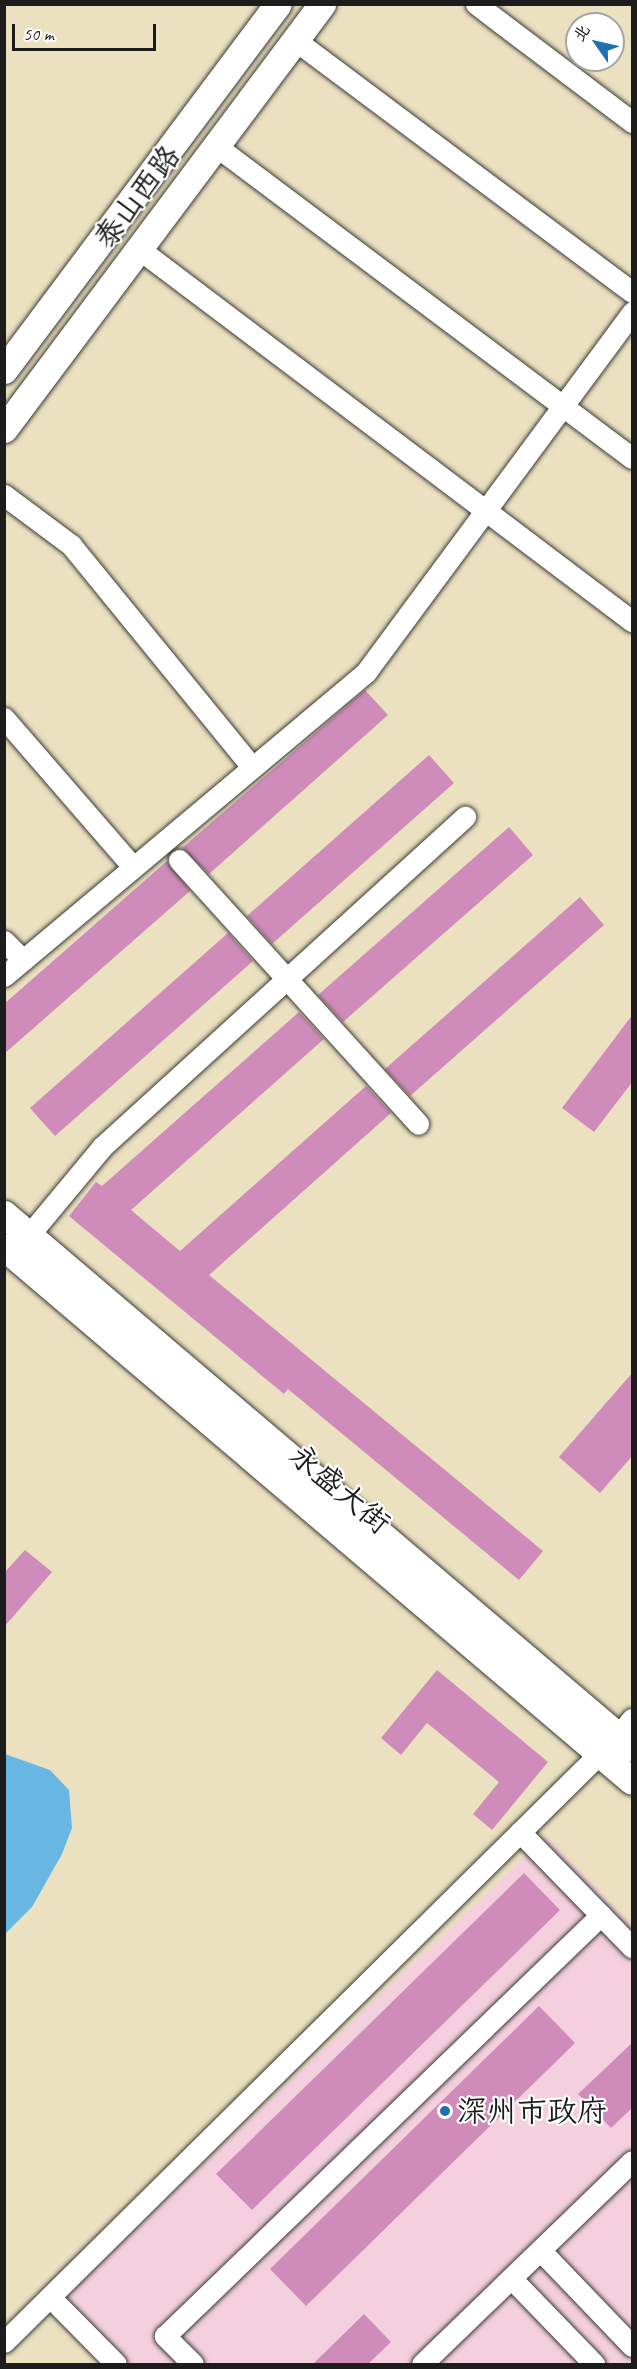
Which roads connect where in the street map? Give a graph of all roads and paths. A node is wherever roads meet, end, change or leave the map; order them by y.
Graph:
1 (278, 4) edge
2 (322, 4) edge
3 (476, 4) edge
4 (296, 40) junction
5 (633, 122) edge
6 (216, 146) junction
7 (139, 249) junction
8 (633, 292) edge
9 (633, 312) edge
10 (4, 370) edge
11 (563, 406) junction
12 (4, 429) edge
13 (633, 458) edge
14 (4, 495) edge
15 (486, 511) junction
16 (633, 621) edge
17 (4, 718) edge
18 (252, 767) junction
19 (465, 817) dead end
20 (179, 860) dead end
21 (132, 866) junction
22 (4, 941) edge
23 (23, 960) junction
24 (4, 976) edge
25 (286, 979) junction
26 (418, 1124) dead end
27 (4, 1214) edge
28 (29, 1236) junction
29 (4, 1247) edge
30 (621, 1739) edge
31 (633, 1781) edge
32 (520, 1832) junction
33 (601, 1915) junction
34 (633, 1947) edge
35 (633, 2161) edge
36 (540, 2250) junction
37 (511, 2278) junction
38 (50, 2297) junction
39 (4, 2343) edge
40 (633, 2346) edge
41 (116, 2364) edge
42 (193, 2364) edge
43 (422, 2364) edge
44 (594, 2364) edge

1 - 10 main road, 泰山西路
2 - 4 main road, 泰山西路
3 - 5 street
4 - 6 main road, 泰山西路
4 - 8 street
6 - 7 main road, 泰山西路
6 - 11 street
7 - 12 main road, 泰山西路
7 - 15 street
9 - 11 street
11 - 13 street
11 - 15 street
14 - 18 street
15 - 16 street
15 - 18 street
17 - 21 street
18 - 21 street
19 - 25 street
20 - 25 street
21 - 23 street
22 - 23 street
23 - 24 street
25 - 26 street
25 - 28 street
27 - 28 main road, 永盛大街
28 - 30 main road, 永盛大街
29 - 30 main road, 永盛大街
30 - 31 main road, 永盛大街
30 - 32 street
32 - 33 street
32 - 38 street
33 - 34 street
33 - 42 street
35 - 36 street
36 - 37 street
36 - 40 street
37 - 43 street
37 - 44 street
38 - 39 street
38 - 41 street

